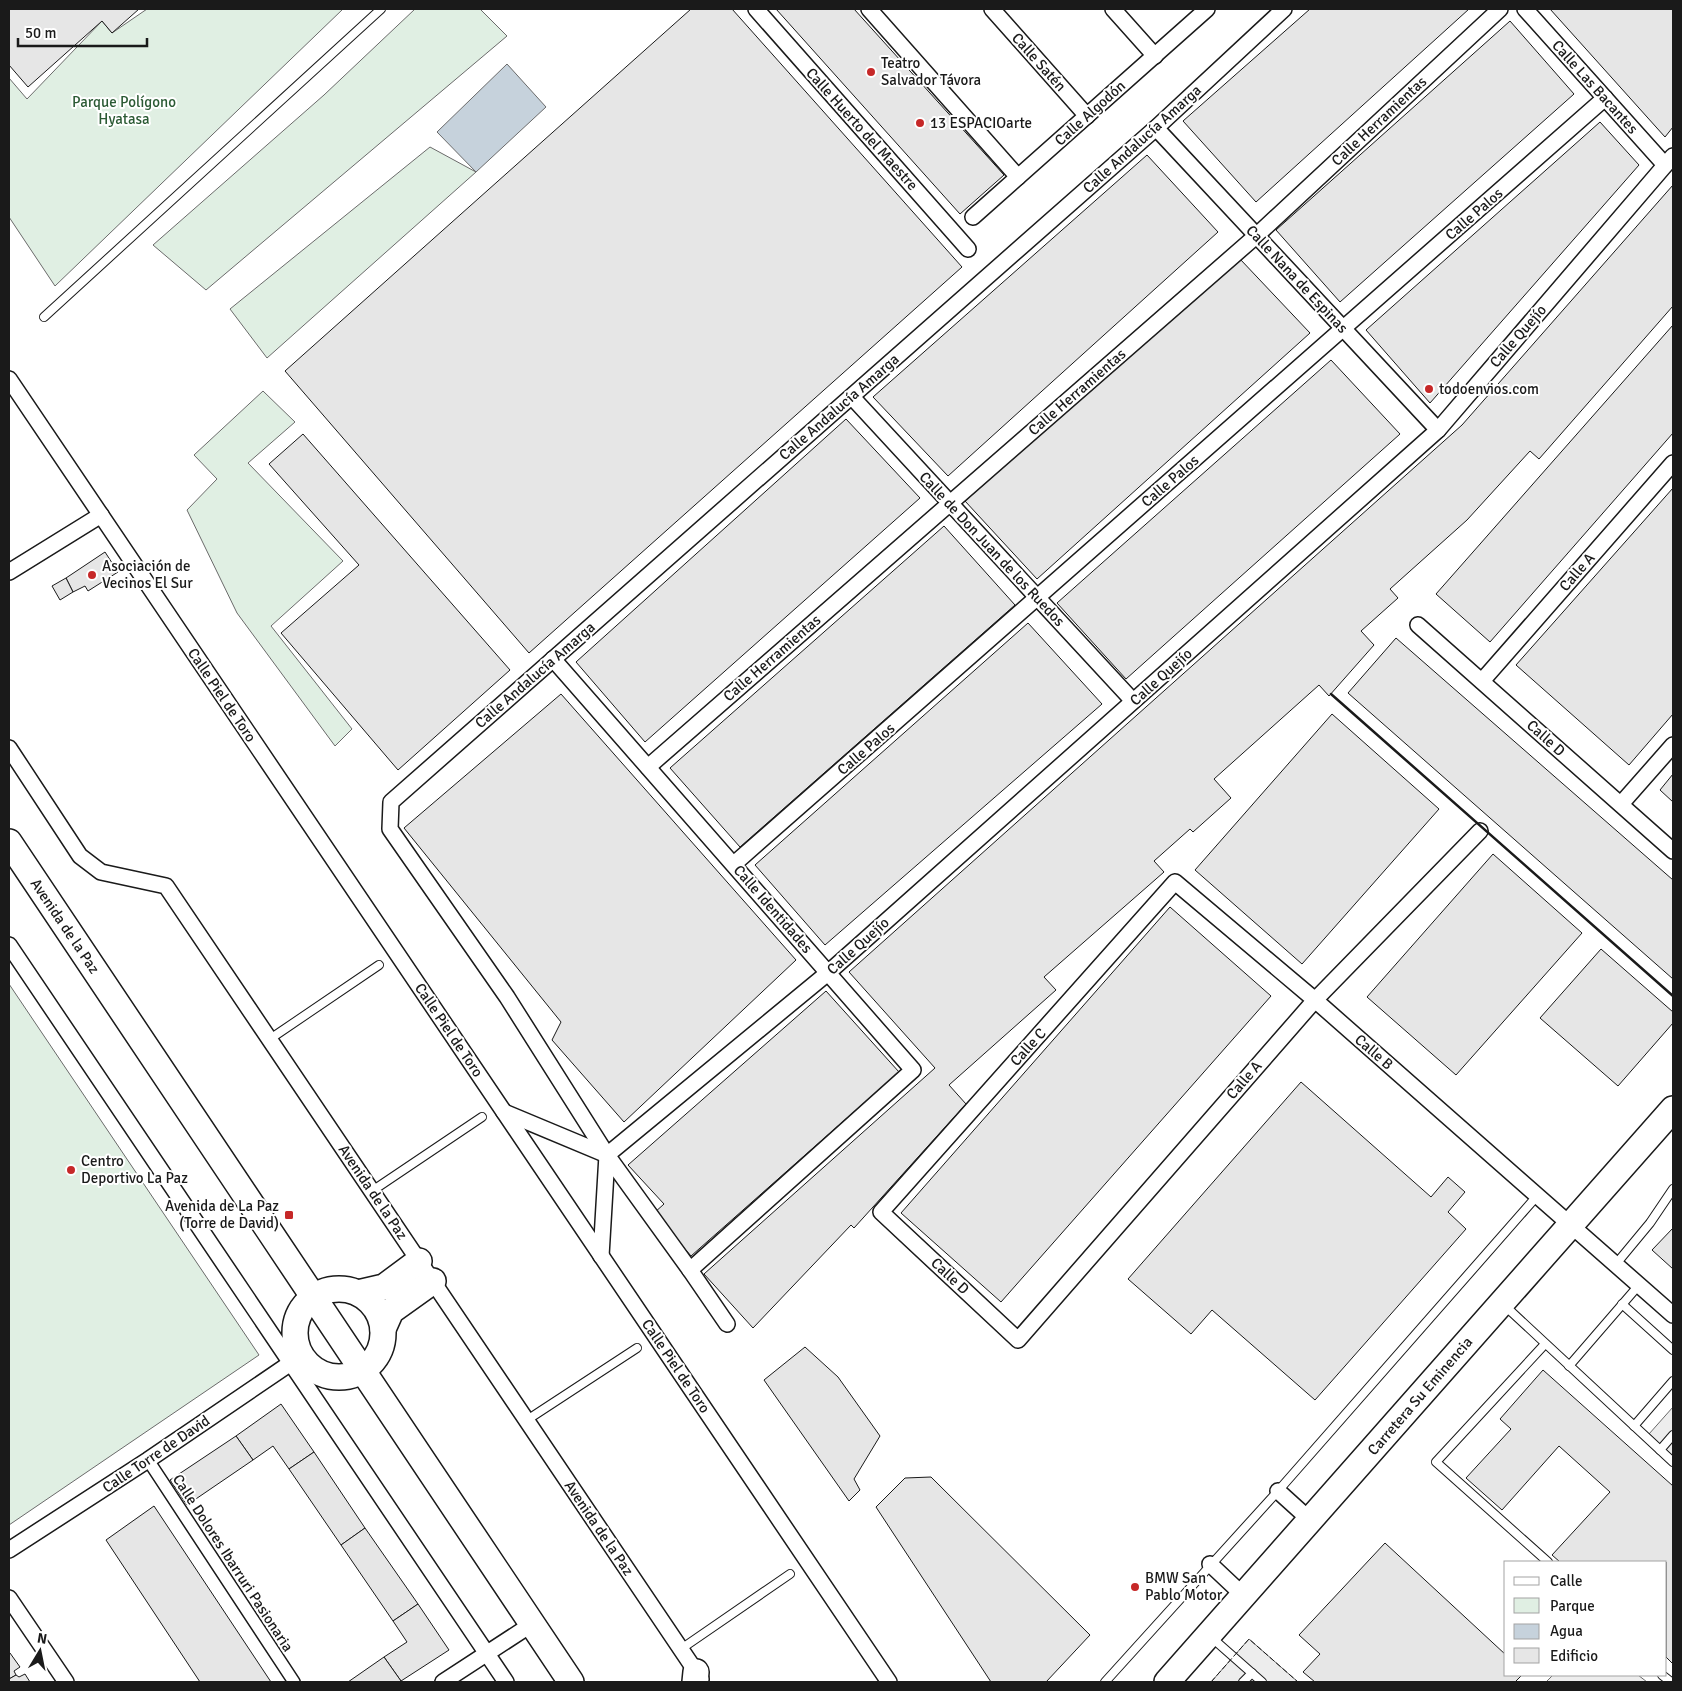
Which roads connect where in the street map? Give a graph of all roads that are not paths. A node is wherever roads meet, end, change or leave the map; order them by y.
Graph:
1 (381, 9) edge
2 (756, 9) edge
3 (869, 9) edge
4 (992, 9) edge
5 (1113, 9) edge
6 (1208, 9) edge
7 (1284, 9) edge
8 (1500, 9) edge
9 (1525, 9) edge
10 (1155, 56) junction
11 (1605, 98) junction
12 (1087, 116) junction
13 (1156, 128) junction
14 (1669, 161) edge
15 (1018, 177) junction
16 (973, 217) dead end
17 (1256, 236) junction
18 (968, 249) dead end
19 (44, 317) dead end
20 (1344, 329) junction
21 (9, 379) edge
22 (852, 397) junction
23 (1438, 430) junction
24 (1673, 462) edge
25 (950, 503) junction
26 (101, 515) junction
27 (9, 572) edge
28 (1038, 598) junction
29 (1418, 625) dead end
30 (553, 659) junction
31 (1482, 681) junction
32 (1133, 701) junction
33 (1673, 745) edge
34 (9, 748) edge
35 (648, 767) junction
36 (1621, 804) junction
37 (1480, 831) dead end
38 (9, 842) edge
39 (1673, 850) edge
40 (734, 864) junction
41 (1175, 882) joint
42 (9, 945) edge
43 (379, 965) dead end
44 (829, 972) junction
45 (1314, 1000) junction
46 (270, 1039) junction
47 (1673, 1109) edge
48 (504, 1112) junction
49 (482, 1117) dead end
50 (606, 1156) junction
51 (1673, 1190) edge
52 (372, 1191) junction
53 (1537, 1196) junction
54 (881, 1212) joint
55 (1571, 1225) junction
56 (602, 1256) junction
57 (1616, 1264) junction
58 (690, 1270) junction
59 (426, 1271) junction
60 (1639, 1284) junction
61 (358, 1293) junction
62 (313, 1297) junction
63 (1502, 1303) junction
64 (1622, 1304) junction
65 (1673, 1315) edge
66 (726, 1324) dead end
67 (383, 1329) junction
68 (1018, 1340) joint
69 (1545, 1344) junction
70 (637, 1348) dead end
71 (1673, 1350) edge
72 (296, 1360) junction
73 (1569, 1366) junction
74 (362, 1370) junction
75 (1673, 1381) edge
76 (527, 1420) junction
77 (1634, 1426) junction
78 (1673, 1435) edge
79 (1660, 1450) junction
80 (148, 1460) junction
81 (1673, 1462) edge
82 (1278, 1491) junction
83 (1310, 1520) junction
84 (9, 1550) edge
85 (1547, 1561) edge
86 (1210, 1564) junction
87 (790, 1574) dead end
88 (1244, 1596) junction
89 (9, 1598) edge
90 (532, 1624) junction
91 (1209, 1635) junction
92 (681, 1649) junction
93 (487, 1654) junction
94 (1252, 1673) junction
95 (698, 1679) edge
96 (66, 1682) edge
97 (294, 1682) edge
98 (443, 1682) edge
99 (506, 1682) edge
100 (571, 1682) edge
101 (889, 1682) edge
102 (1105, 1682) edge
103 (1167, 1682) edge
104 (1243, 1682) edge
105 (1262, 1682) edge

1 - 19 lane
2 - 18 street, Calle Huerto del Maestre
3 - 15 street
4 - 12 street, Calle Satén
5 - 10 street
6 - 10 street, Calle Algodón
7 - 13 street, Calle Andalucía Amarga
8 - 17 street, Calle Herramientas
9 - 11 street, Calle Las Bacantes
10 - 12 street, Calle Algodón
11 - 14 street, Calle Las Bacantes
11 - 20 street, Calle Palos
12 - 15 street, Calle Algodón
13 - 17 street, Calle Nana de Espinas
13 - 22 street, Calle Andalucía Amarga
14 - 23 street, Calle Quejío
15 - 16 street, Calle Algodón
17 - 20 street, Calle Nana de Espinas
17 - 25 street, Calle Herramientas
20 - 23 street, Calle Nana de Espinas
20 - 28 street, Calle Palos
21 - 26 street, Calle Piel de Toro
22 - 25 street, Calle de Don Juan de los Ruedos
22 - 30 street, Calle Andalucía Amarga
23 - 32 street, Calle Quejío
24 - 31 street, Calle A
25 - 28 street, Calle de Don Juan de los Ruedos
25 - 35 street, Calle Herramientas
26 - 27 street
26 - 48 street, Calle Piel de Toro
28 - 32 street, Calle de Don Juan de los Ruedos
28 - 40 street, Calle Palos
29 - 31 street, Calle D
30 - 35 street, Calle Identidades
30 - 50 street, Calle Andalucía Amarga
31 - 36 street, Calle D
32 - 44 street, Calle Quejío
33 - 36 street
34 - 46 street, Avenida de la Paz
35 - 40 street, Calle Identidades
36 - 39 street, Calle D
37 - 45 street, Calle A
38 - 62 main road, Avenida de la Paz
40 - 44 street, Calle Identidades
41 - 45 street, Calle B
41 - 54 street, Calle C
42 - 72 street
43 - 46 lane
44 - 50 street, Calle Quejío
44 - 58 street, Calle Identidades
45 - 53 street, Calle B
45 - 68 street, Calle A
46 - 52 street, Avenida de la Paz
47 - 55 main road, Carretera Su Eminencia
48 - 50 street
48 - 56 street, Calle Piel de Toro
49 - 52 lane
50 - 56 street
50 - 58 street
51 - 57 lane
52 - 59 street, Avenida de la Paz
53 - 55 street, Calle B
53 - 82 lane
54 - 68 street, Calle D
55 - 57 street, Calle B
55 - 63 main road, Carretera Su Eminencia
56 - 101 street, Calle Piel de Toro
57 - 60 street, Calle B
58 - 66 street
59 - 61 main road
59 - 67 main road
59 - 76 street, Avenida de la Paz
60 - 64 lane
60 - 65 street, Calle B
61 - 62 main road
61 - 67 main road
62 - 72 main road
62 - 74 main road, Avenida de la Paz
63 - 69 lane
63 - 83 main road, Carretera Su Eminencia
64 - 71 lane
64 - 73 lane
67 - 74 main road
69 - 73 lane
69 - 85 lane
70 - 76 lane
72 - 74 main road
72 - 80 street, Calle Torre de David
72 - 93 street
73 - 77 lane
74 - 90 main road, Avenida de la Paz
75 - 77 lane
76 - 92 street, Avenida de la Paz
77 - 79 lane
78 - 79 lane
79 - 81 lane
80 - 84 street, Calle Torre de David
80 - 97 street, Calle Dolores Ibarruri Pasionaria
82 - 83 street
82 - 86 lane
83 - 88 main road, Carretera Su Eminencia
86 - 88 street
86 - 102 lane
87 - 92 lane
88 - 91 main road, Carretera Su Eminencia
89 - 96 street
90 - 93 street
90 - 100 main road, Avenida de la Paz
91 - 94 lane
91 - 103 main road, Carretera Su Eminencia
92 - 95 street, Avenida de la Paz
93 - 98 street
93 - 99 street
94 - 104 lane
94 - 105 lane

